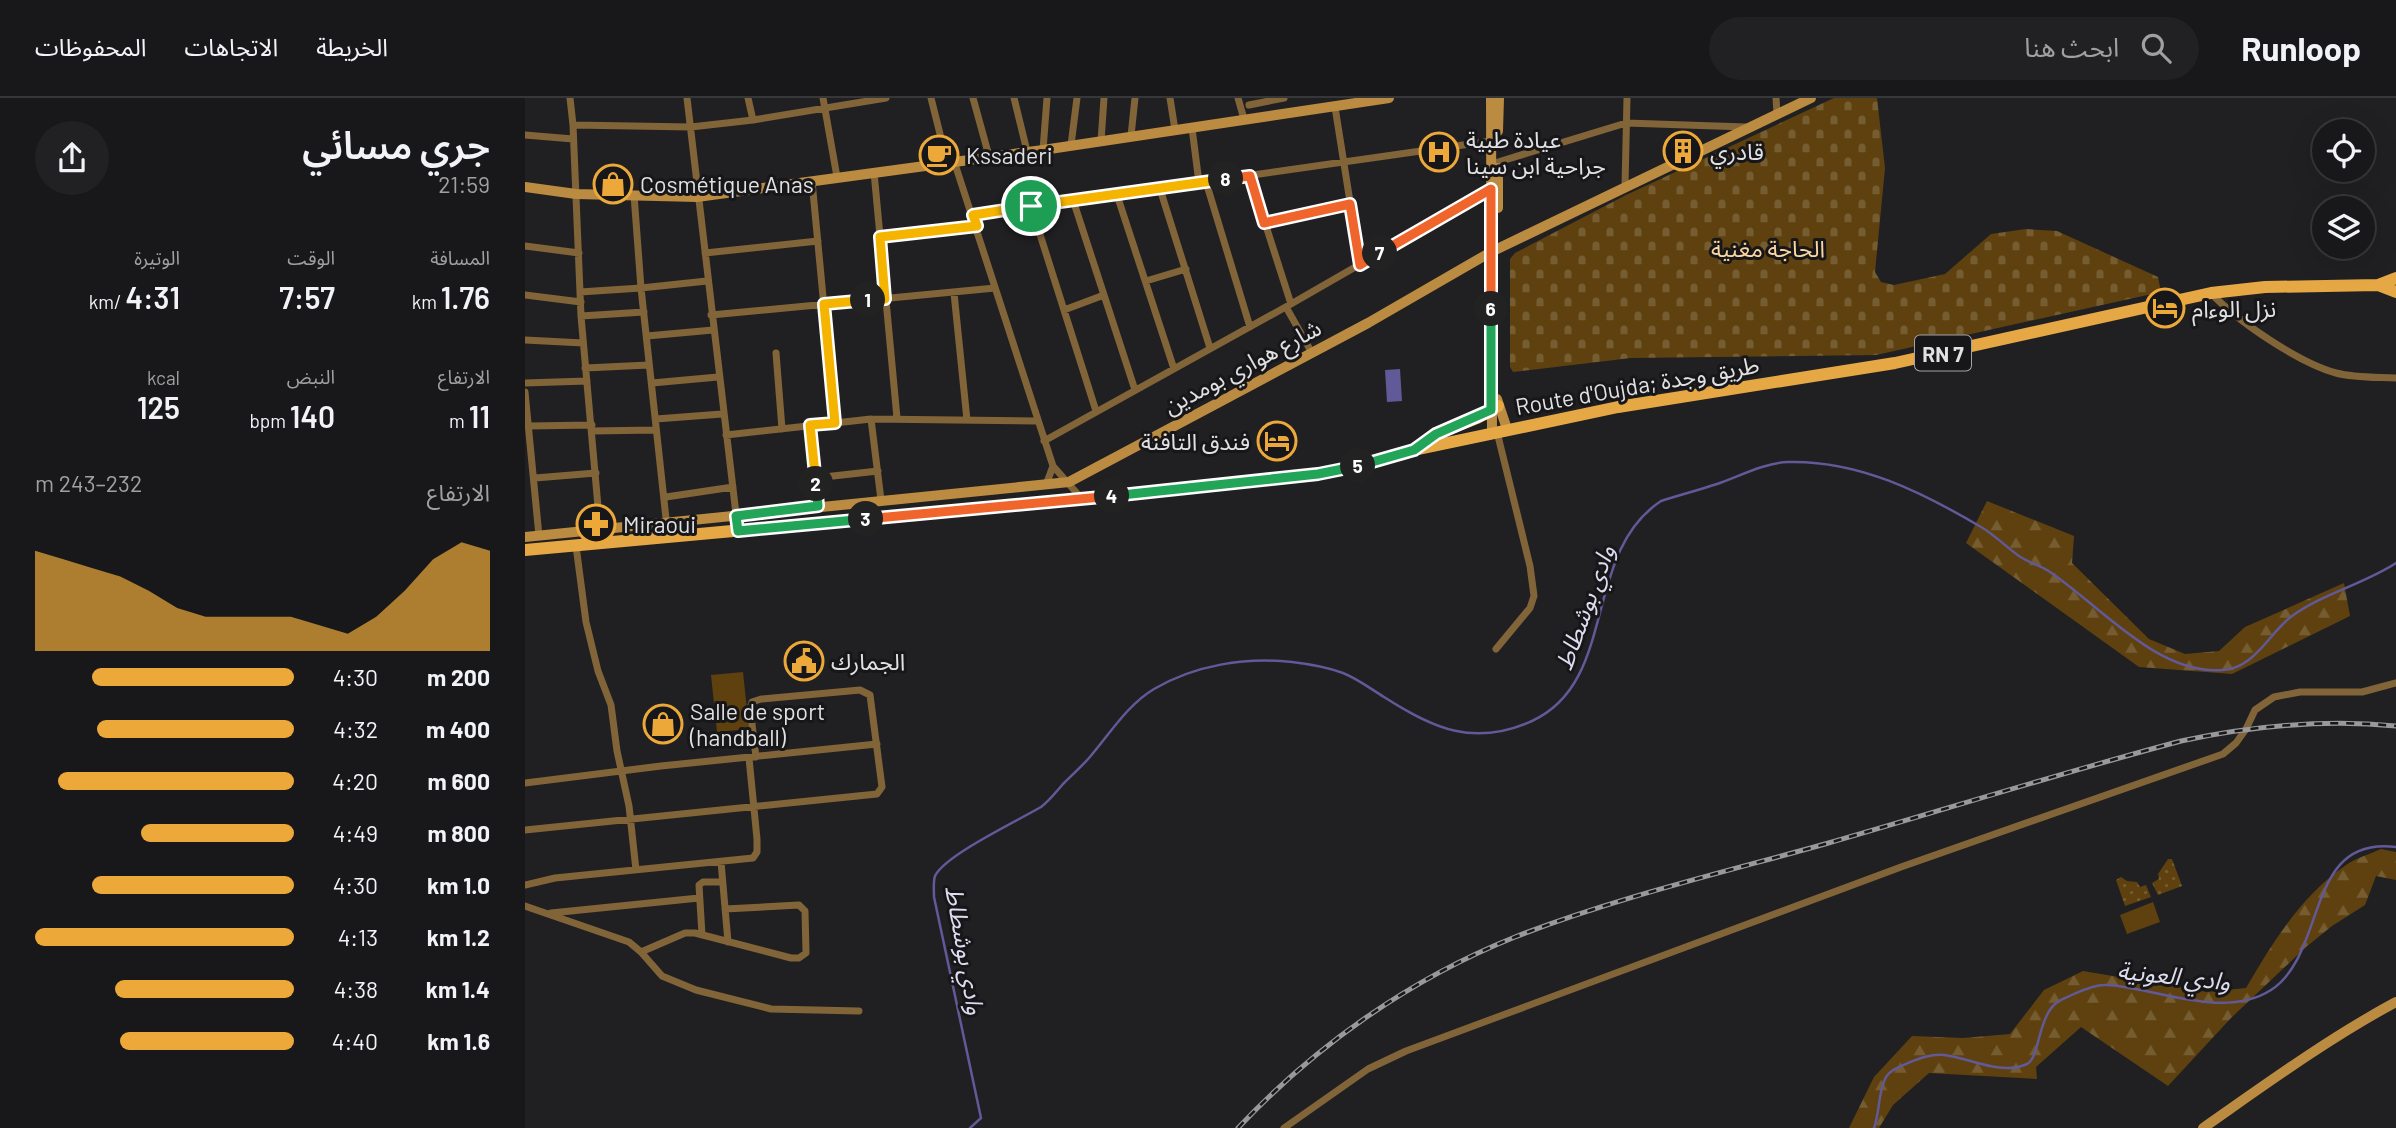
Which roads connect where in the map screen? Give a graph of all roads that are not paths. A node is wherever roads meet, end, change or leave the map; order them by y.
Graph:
1 (570, 98) edge
2 (687, 98) edge
3 (748, 98) edge
4 (823, 98) edge
5 (885, 98) edge
6 (931, 98) edge
7 (972, 98) edge
8 (1014, 98) edge
9 (1047, 98) edge
10 (1077, 98) edge
11 (1104, 98) edge
12 (1135, 98) edge
13 (1170, 98) edge
14 (1238, 98) edge
15 (1256, 98) edge
16 (1284, 98) edge
17 (1389, 98) edge
18 (1491, 98) edge
19 (1499, 98) edge
20 (1627, 98) edge
21 (1776, 98) edge
22 (1811, 98) edge
23 (1357, 100) edge
24 (1335, 107) junction
25 (825, 109) junction
26 (1245, 111) junction
27 (1777, 114) junction
28 (753, 120) junction
29 (1626, 123) junction
30 (573, 125) junction
31 (691, 127) junction
32 (1751, 127) junction
33 (1192, 128) junction
34 (1175, 130) junction
35 (525, 135) edge
36 (1131, 136) junction
37 (573, 139) junction
38 (1494, 140) junction
39 (1101, 141) junction
40 (1071, 145) junction
41 (1043, 150) junction
42 (1027, 152) junction
43 (989, 156) junction
44 (951, 161) junction
45 (1344, 162) junction
46 (1498, 162) junction
47 (874, 172) junction
48 (1250, 176) junction
49 (838, 177) junction
50 (811, 181) junction
51 (1203, 183) junction
52 (1625, 186) junction
53 (525, 187) edge
54 (1160, 189) junction
55 (1491, 189) junction
56 (576, 194) junction
57 (634, 195) junction
58 (1117, 195) junction
59 (698, 197) junction
60 (1073, 200) junction
61 (1350, 204) junction
62 (1031, 206) junction
63 (973, 215) junction
64 (1264, 223) junction
65 (977, 226) junction
66 (880, 237) junction
67 (818, 241) junction
68 (525, 246) edge
69 (1495, 251) junction
70 (579, 253) junction
71 (705, 253) junction
72 (1360, 265) junction
73 (1186, 269) junction
74 (2396, 278) edge
75 (707, 281) junction
76 (1146, 281) junction
77 (2378, 285) junction
78 (641, 288) junction
79 (995, 288) junction
80 (580, 292) junction
81 (2396, 292) edge
82 (954, 293) junction
83 (2211, 293) junction
84 (525, 295) edge
85 (1104, 295) junction
86 (885, 299) junction
87 (581, 302) junction
88 (824, 304) junction
89 (1289, 306) junction
90 (1063, 310) junction
91 (644, 312) junction
92 (711, 315) junction
93 (581, 316) junction
94 (1250, 327) junction
95 (713, 330) junction
96 (647, 336) junction
97 (525, 340) edge
98 (583, 343) junction
99 (1210, 348) junction
100 (776, 353) dead end
101 (1312, 353) junction
102 (649, 365) junction
103 (585, 368) junction
104 (1174, 369) junction
105 (718, 377) junction
106 (2396, 378) edge
107 (587, 381) junction
108 (525, 383) edge
109 (652, 383) junction
110 (1135, 390) junction
111 (525, 392) edge
112 (1495, 408) junction
113 (1096, 411) junction
114 (722, 414) junction
115 (897, 418) junction
116 (656, 419) junction
117 (871, 419) junction
118 (967, 420) junction
119 (1037, 421) junction
120 (835, 423) junction
121 (810, 425) junction
122 (530, 426) junction
123 (592, 428) junction
124 (782, 429) junction
125 (656, 430) junction
126 (1499, 432) junction
127 (726, 435) junction
128 (1044, 441) junction
129 (1414, 450) junction
130 (1053, 466) junction
131 (878, 471) junction
132 (596, 473) junction
133 (535, 478) junction
134 (815, 478) junction
135 (1069, 482) junction
136 (1046, 485) junction
137 (733, 487) junction
138 (666, 497) junction
139 (1082, 499) junction
140 (881, 500) junction
141 (818, 506) junction
142 (736, 516) junction
143 (668, 523) junction
144 (600, 529) junction
145 (738, 531) junction
146 (539, 536) junction
147 (525, 537) edge
148 (669, 537) junction
149 (576, 546) junction
150 (525, 550) edge
151 (1496, 649) dead end
152 (2396, 683) edge
153 (877, 744) junction
154 (752, 758) junction
155 (621, 771) junction
156 (525, 783) edge
157 (754, 807) junction
158 (630, 820) junction
159 (525, 830) edge
160 (721, 862) junction
161 (636, 870) junction
162 (722, 882) junction
163 (525, 885) edge
164 (699, 898) junction
165 (525, 906) edge
166 (725, 909) junction
167 (546, 914) junction
168 (702, 935) junction
169 (728, 942) junction
170 (641, 952) junction
171 (2396, 1002) edge
172 (859, 1011) dead end
173 (1284, 1128) edge
174 (2203, 1128) edge

1 - 30 street
2 - 31 street
3 - 28 street
4 - 25 street
5 - 25 street
6 - 44 street
7 - 43 street
8 - 42 street
9 - 41 street
10 - 40 street
11 - 39 street
12 - 36 street
13 - 34 street
14 - 26 street
15 - 26 street
16 - 26 street
17 - 23 street
18 - 38 street
19 - 38 street
20 - 29 street
21 - 27 street
22 - 27 street, شارع هواري بومدين
23 - 24 street
24 - 26 street
24 - 45 street
25 - 28 street
25 - 49 street
26 - 33 street
27 - 32 street, شارع هواري بومدين
28 - 31 street
29 - 32 street
29 - 46 street
29 - 52 street
30 - 31 street
30 - 37 street
31 - 59 street
32 - 52 street, شارع هواري بومدين
33 - 34 street
33 - 51 street
34 - 36 street
35 - 37 street
36 - 39 street
37 - 56 street
38 - 45 street
38 - 46 street
38 - 55 street
39 - 40 street
40 - 41 street
41 - 42 street
42 - 43 street
43 - 44 street
44 - 47 street
44 - 63 street
45 - 48 street
45 - 61 street
46 - 69 street
47 - 49 street
47 - 66 street
48 - 51 street
48 - 64 street
49 - 50 street
50 - 59 street
50 - 67 street
51 - 54 street
51 - 94 street
52 - 69 street, شارع هواري بومدين
53 - 56 street
54 - 58 street
54 - 73 street
55 - 69 street
55 - 72 street
56 - 57 street
56 - 70 street
57 - 59 street
57 - 78 street
58 - 60 street
58 - 76 street
59 - 71 street
60 - 62 street
60 - 85 street
61 - 64 street
61 - 72 street
62 - 63 street
62 - 90 street
63 - 65 street
64 - 89 street
65 - 66 street
65 - 79 street
66 - 86 street
67 - 71 street
67 - 88 street
68 - 70 street
69 - 101 street, شارع هواري بومدين
69 - 112 street
70 - 80 street
71 - 75 street
72 - 89 street
73 - 76 street
73 - 99 street
74 - 77 main road, Route d'Oujda; طريق وجدة / RN 7
75 - 78 street
75 - 92 street
76 - 104 street
77 - 81 main road, Route d'Oujda; طريق وجدة / RN 7
77 - 83 main road, Route d'Oujda; طريق وجدة / RN 7
78 - 80 street
78 - 91 street
79 - 82 street
79 - 119 street
80 - 87 street
82 - 86 street
82 - 118 street
83 - 106 street
83 - 126 main road, Route d'Oujda; طريق وجدة / RN 7
84 - 87 street
85 - 90 street
85 - 110 street
86 - 88 street
86 - 115 street
87 - 93 street
88 - 92 street
88 - 120 street
89 - 94 street
89 - 101 street
90 - 113 street
91 - 93 street
91 - 96 street
92 - 95 street
93 - 98 street
94 - 99 street
95 - 96 street
95 - 105 street
96 - 102 street
97 - 98 street
98 - 103 street
99 - 104 street
100 - 124 street
101 - 135 street, شارع هواري بومدين
102 - 103 street
102 - 109 street
103 - 107 street
104 - 110 street
105 - 109 street
105 - 114 street
107 - 108 street
107 - 123 street
109 - 116 street
110 - 113 street
111 - 122 street
112 - 126 street
112 - 129 main road
113 - 128 street
114 - 116 street
114 - 127 street
115 - 117 street
115 - 118 street
116 - 125 street
117 - 120 street
117 - 131 street
118 - 119 street
119 - 128 street
120 - 121 street
121 - 124 street
121 - 134 street
122 - 123 street
122 - 133 street
123 - 125 street
123 - 132 street
124 - 127 street
125 - 138 street
126 - 129 main road, Route d'Oujda; طريق وجدة / RN 7
126 - 151 street
127 - 137 street
128 - 130 street
129 - 139 main road, Route d'Oujda; طريق وجدة / RN 7
130 - 135 street
130 - 136 street
131 - 134 street
131 - 140 street
132 - 133 street
132 - 144 street
133 - 146 street
134 - 141 street
135 - 136 street, شارع هواري بومدين
135 - 139 street
136 - 140 street, شارع هواري بومدين
137 - 138 street
137 - 142 street
138 - 143 street
139 - 145 main road, Route d'Oujda; طريق وجدة / RN 7
140 - 141 street, شارع هواري بومدين
141 - 142 street, شارع هواري بومدين
142 - 143 street, شارع هواري بومدين
142 - 145 street
143 - 144 street, شارع هواري بومدين
143 - 148 street
144 - 146 street, شارع هواري بومدين
145 - 148 main road, Route d'Oujda; طريق وجدة / RN 7
146 - 147 street, شارع هواري بومدين
148 - 149 main road, Route d'Oujda; طريق وجدة / RN 7
149 - 150 main road, Route d'Oujda; طريق وجدة / RN 7
149 - 155 street
152 - 173 street
153 - 154 street
153 - 154 street
153 - 157 street
154 - 155 street
154 - 157 street
155 - 156 street
155 - 158 street
157 - 158 street
157 - 160 street
158 - 159 street
158 - 161 street
160 - 161 street
160 - 162 street
161 - 163 street
162 - 164 street
162 - 166 street
164 - 167 street
164 - 168 street
165 - 167 street
166 - 169 street
166 - 169 street
167 - 170 street
168 - 169 street
168 - 170 street
170 - 172 street
171 - 174 street

